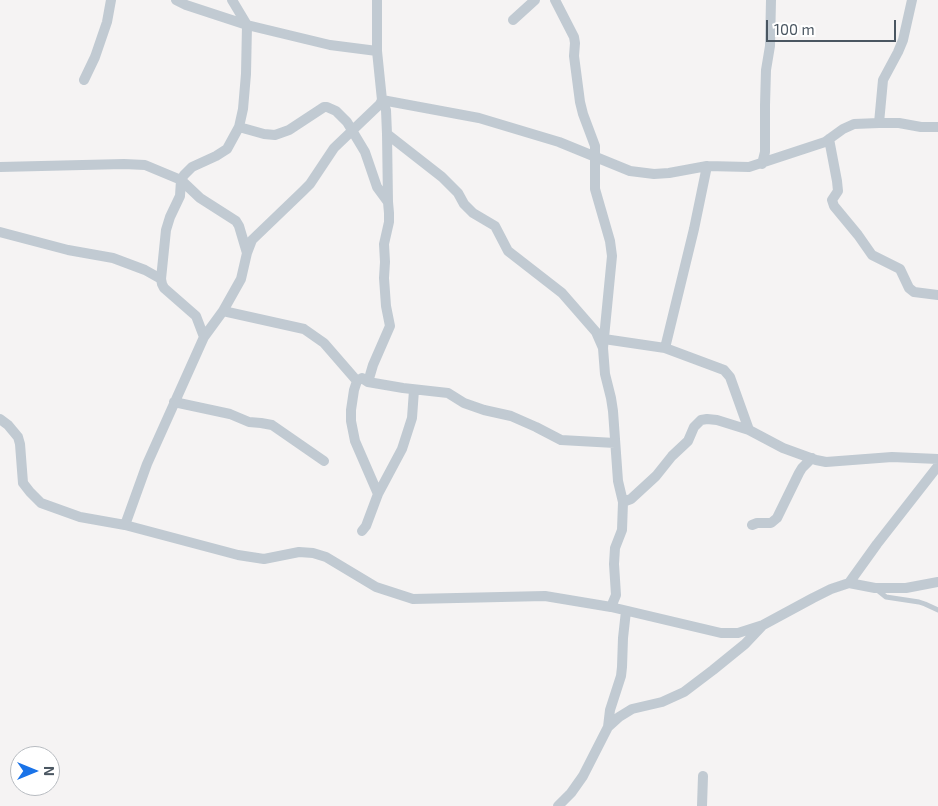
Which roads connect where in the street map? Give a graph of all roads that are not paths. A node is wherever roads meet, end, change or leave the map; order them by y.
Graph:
1 (111, 0) edge
2 (176, 0) edge
3 (232, 0) edge
4 (377, 0) edge
5 (535, 0) edge
6 (555, 0) edge
7 (771, 0) edge
8 (912, 0) edge
9 (513, 20) dead end
10 (247, 25) junction
11 (377, 51) junction
12 (84, 80) dead end
13 (382, 100) junction
14 (879, 123) junction
15 (239, 127) junction
16 (938, 127) edge
17 (352, 131) junction
18 (387, 134) junction
19 (829, 139) junction
20 (594, 156) junction
21 (762, 164) junction
22 (707, 166) junction
23 (0, 167) edge
24 (181, 180) junction
25 (388, 202) junction
26 (0, 232) edge
27 (247, 253) junction
28 (161, 279) junction
29 (938, 295) edge
30 (223, 311) junction
31 (204, 337) junction
32 (604, 343) junction
33 (665, 348) junction
34 (357, 381) junction
35 (368, 382) junction
36 (414, 390) junction
37 (174, 402) junction
38 (0, 419) edge
39 (749, 430) junction
40 (615, 443) junction
41 (812, 458) junction
42 (938, 459) edge
43 (324, 461) dead end
44 (938, 466) edge
45 (378, 494) junction
46 (623, 502) junction
47 (752, 525) dead end
48 (125, 526) junction
49 (362, 531) dead end
50 (938, 582) edge
51 (849, 583) junction
52 (875, 588) junction
53 (610, 607) junction
54 (938, 610) edge
55 (626, 611) junction
56 (763, 625) junction
57 (608, 727) junction
58 (703, 776) dead end
59 (558, 806) edge
60 (702, 806) edge

1 - 12 street
2 - 10 street
3 - 10 street
4 - 11 street
5 - 9 street
6 - 20 street
7 - 21 street
8 - 14 street
10 - 11 street
10 - 15 street
11 - 13 street
13 - 17 street
13 - 18 street
13 - 20 street
14 - 16 street
14 - 19 street
15 - 17 street
15 - 24 street
17 - 25 street
17 - 27 street
18 - 25 street
18 - 32 street
19 - 21 street
19 - 29 street
20 - 22 street
20 - 32 street
21 - 22 street
22 - 33 street
23 - 24 street
24 - 27 street
24 - 28 street
25 - 35 street
26 - 28 street
27 - 30 street
28 - 31 street
30 - 31 street
30 - 34 street
31 - 37 street
32 - 33 street
32 - 40 street
33 - 39 street
34 - 35 street
34 - 45 street
35 - 36 street
36 - 40 street
36 - 45 street
37 - 43 street
37 - 48 street
38 - 48 street
39 - 41 street
39 - 46 street
40 - 46 street
41 - 42 street
41 - 47 street
44 - 51 street
45 - 49 street
46 - 53 street
48 - 53 street
50 - 52 street
51 - 52 street
51 - 56 street
52 - 54 lane
53 - 55 street
55 - 56 street
55 - 57 street
56 - 57 street
57 - 59 street
58 - 60 street

